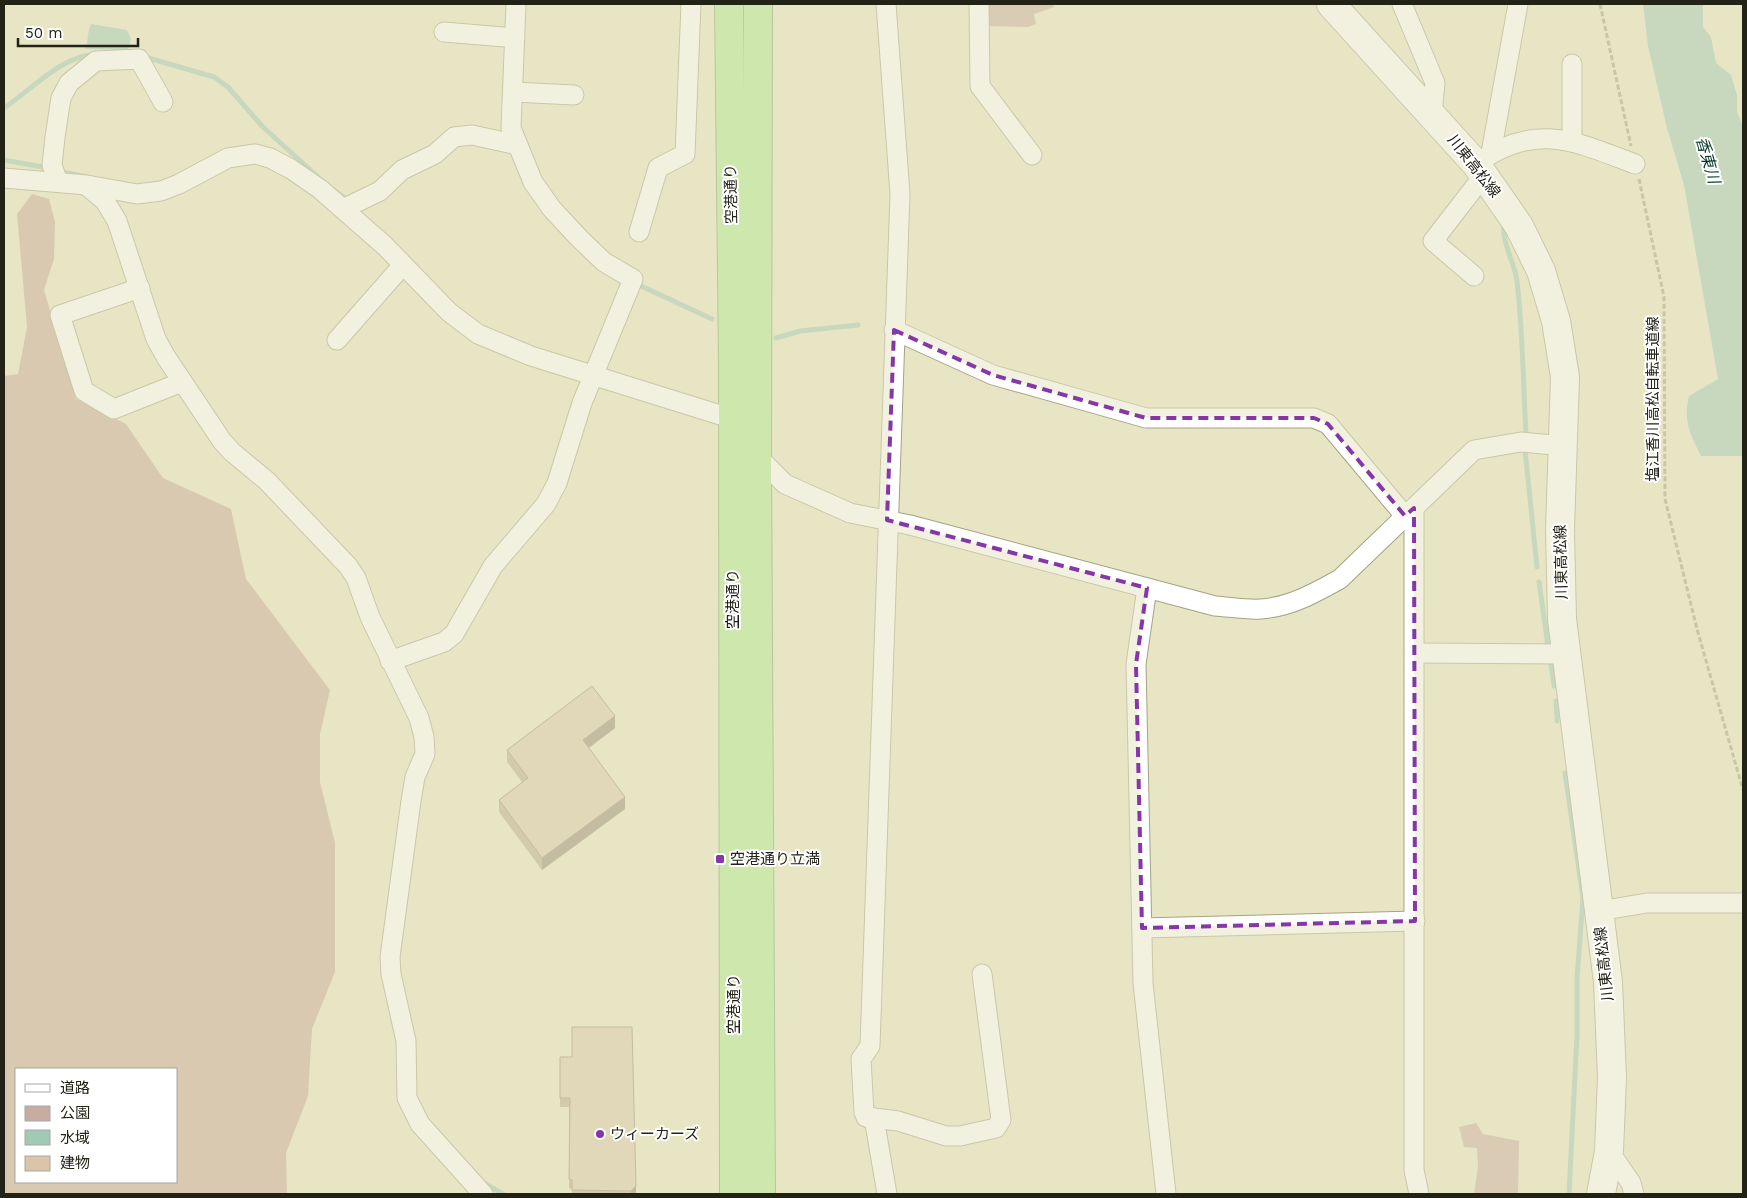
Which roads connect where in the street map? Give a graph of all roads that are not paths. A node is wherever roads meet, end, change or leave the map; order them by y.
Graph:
1 (516, 4) edge
2 (691, 4) edge
3 (729, 4) edge
4 (758, 4) edge
5 (886, 4) edge
6 (980, 4) edge
7 (1331, 4) edge
8 (1402, 4) edge
9 (1518, 4) edge
10 (444, 32) dead end
11 (514, 38) junction
12 (1572, 64) dead end
13 (513, 92) junction
14 (574, 95) dead end
15 (163, 102) dead end
16 (1432, 115) junction
17 (1572, 142) junction
18 (518, 145) junction
19 (1032, 155) dead end
20 (1484, 164) junction
21 (1635, 164) road end
22 (4, 178) edge
23 (58, 182) junction
24 (87, 185) junction
25 (343, 209) junction
26 (639, 232) dead end
27 (403, 265) junction
28 (1474, 276) dead end
29 (140, 288) junction
30 (894, 330) junction
31 (337, 340) dead end
32 (594, 376) junction
33 (182, 382) junction
34 (733, 419) junction
35 (1564, 446) junction
36 (757, 458) junction
37 (1410, 512) junction
38 (887, 520) junction
39 (1147, 588) junction
40 (1415, 653) junction
41 (1566, 654) junction
42 (390, 661) junction
43 (1743, 904) edge
44 (1599, 911) junction
45 (1415, 920) junction
46 (1142, 928) junction
47 (982, 974) dead end
48 (874, 1118) junction
49 (1609, 1152) junction
50 (483, 1194) edge
51 (734, 1194) edge
52 (761, 1194) edge
53 (887, 1194) edge
54 (1166, 1194) edge
55 (1419, 1194) edge
56 (1601, 1194) edge
57 (1634, 1194) edge

1 - 11 street
2 - 26 street
3 - 34 highway, 空港通り
4 - 36 highway, 空港通り
5 - 30 street
6 - 19 street
7 - 16 main road, 川東高松線
8 - 16 street
9 - 20 street
10 - 11 street
11 - 13 street
12 - 17 street
13 - 14 street
13 - 18 street
15 - 23 street
16 - 20 main road, 川東高松線
17 - 20 street
17 - 21 street
18 - 25 street
18 - 32 street
20 - 28 street
20 - 35 main road, 川東高松線
22 - 23 street
23 - 24 street
24 - 25 street
24 - 29 street
25 - 27 street
27 - 31 street
27 - 32 street
29 - 33 street
29 - 33 street
30 - 37 street
30 - 38 street
32 - 34 street
32 - 42 street
33 - 42 street
34 - 36 street
34 - 51 highway, 空港通り
35 - 37 street
35 - 41 main road, 川東高松線
36 - 38 street
36 - 52 highway, 空港通り
37 - 39 street
37 - 40 street
38 - 39 street
38 - 48 street
39 - 46 street
40 - 41 street
40 - 45 street
41 - 44 main road, 川東高松線
42 - 50 street
43 - 44 street
44 - 49 main road, 川東高松線
45 - 46 street
45 - 55 street
46 - 54 street
47 - 48 street
48 - 53 street
49 - 56 main road, 川東高松線
49 - 57 street

